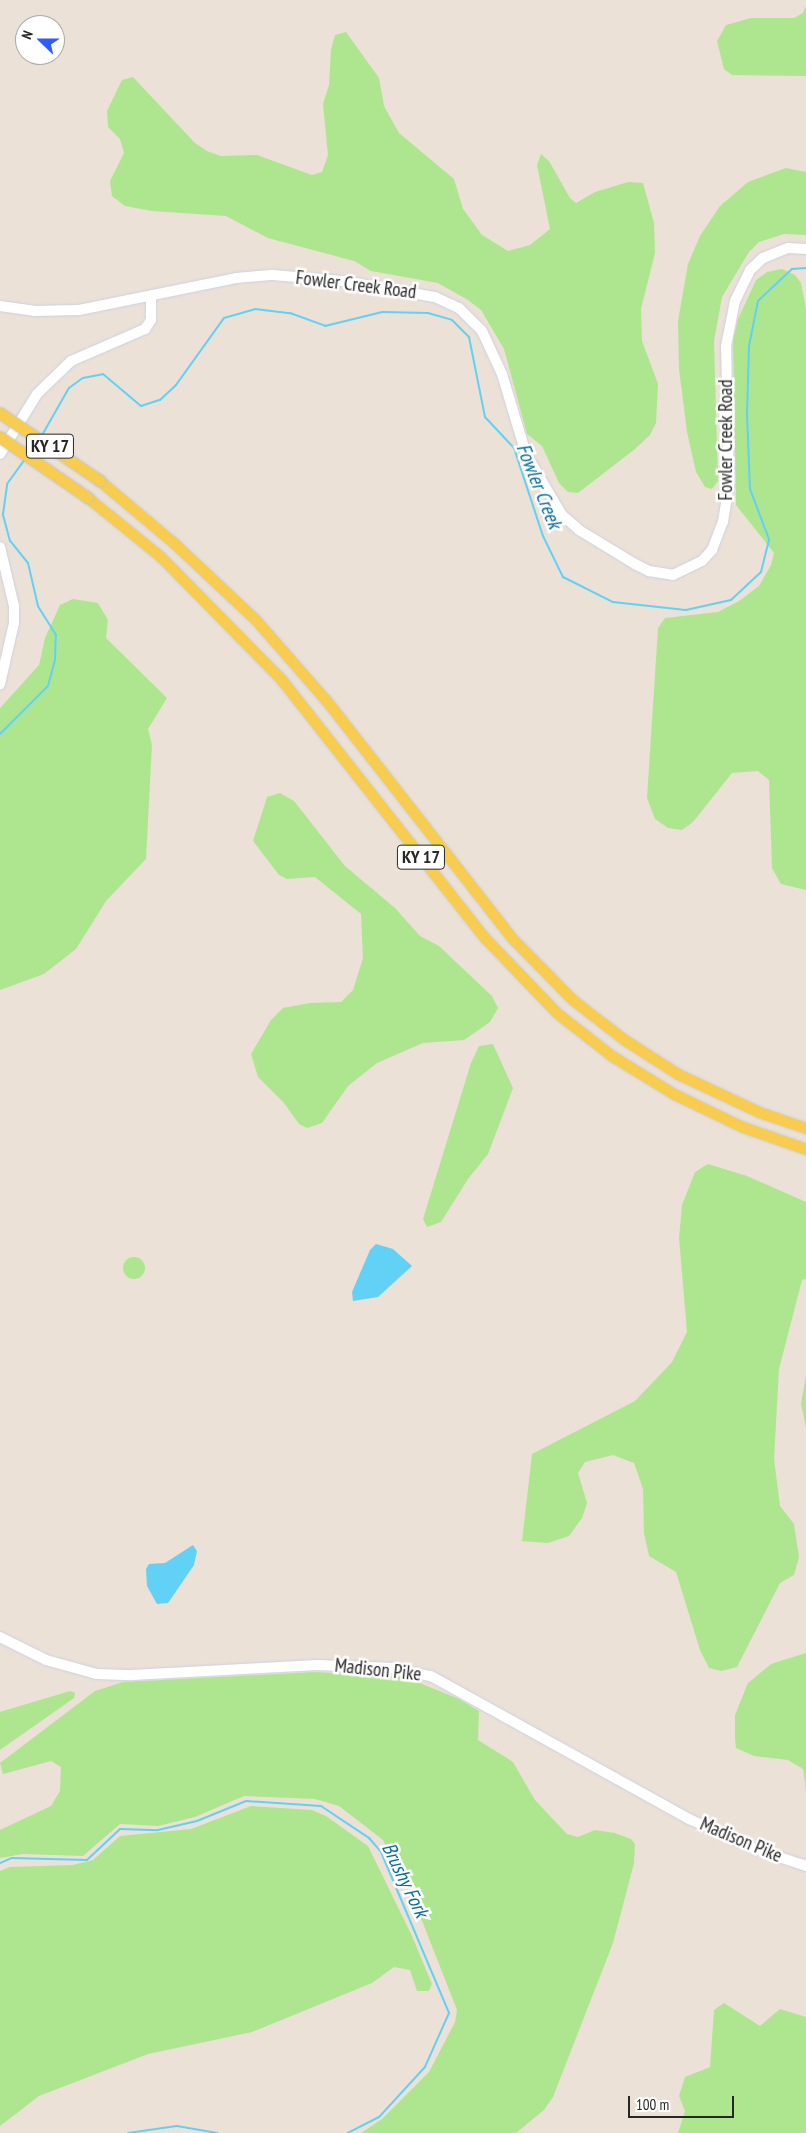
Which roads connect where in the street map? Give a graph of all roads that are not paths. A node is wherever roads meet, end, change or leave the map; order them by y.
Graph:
1 (806, 249) edge
2 (151, 296) junction
3 (0, 306) edge
4 (0, 413) edge
5 (0, 438) edge
6 (0, 454) edge
7 (0, 547) edge
8 (0, 684) edge
9 (806, 1128) edge
10 (806, 1149) edge
11 (0, 1637) edge
12 (806, 1866) edge

1 - 2 main road, Fowler Creek Road
2 - 3 main road, Fowler Creek Road
2 - 6 main road
4 - 9 main road, KY 17, bridge
5 - 10 main road, KY 17, bridge
7 - 8 main road
11 - 12 main road, Madison Pike

